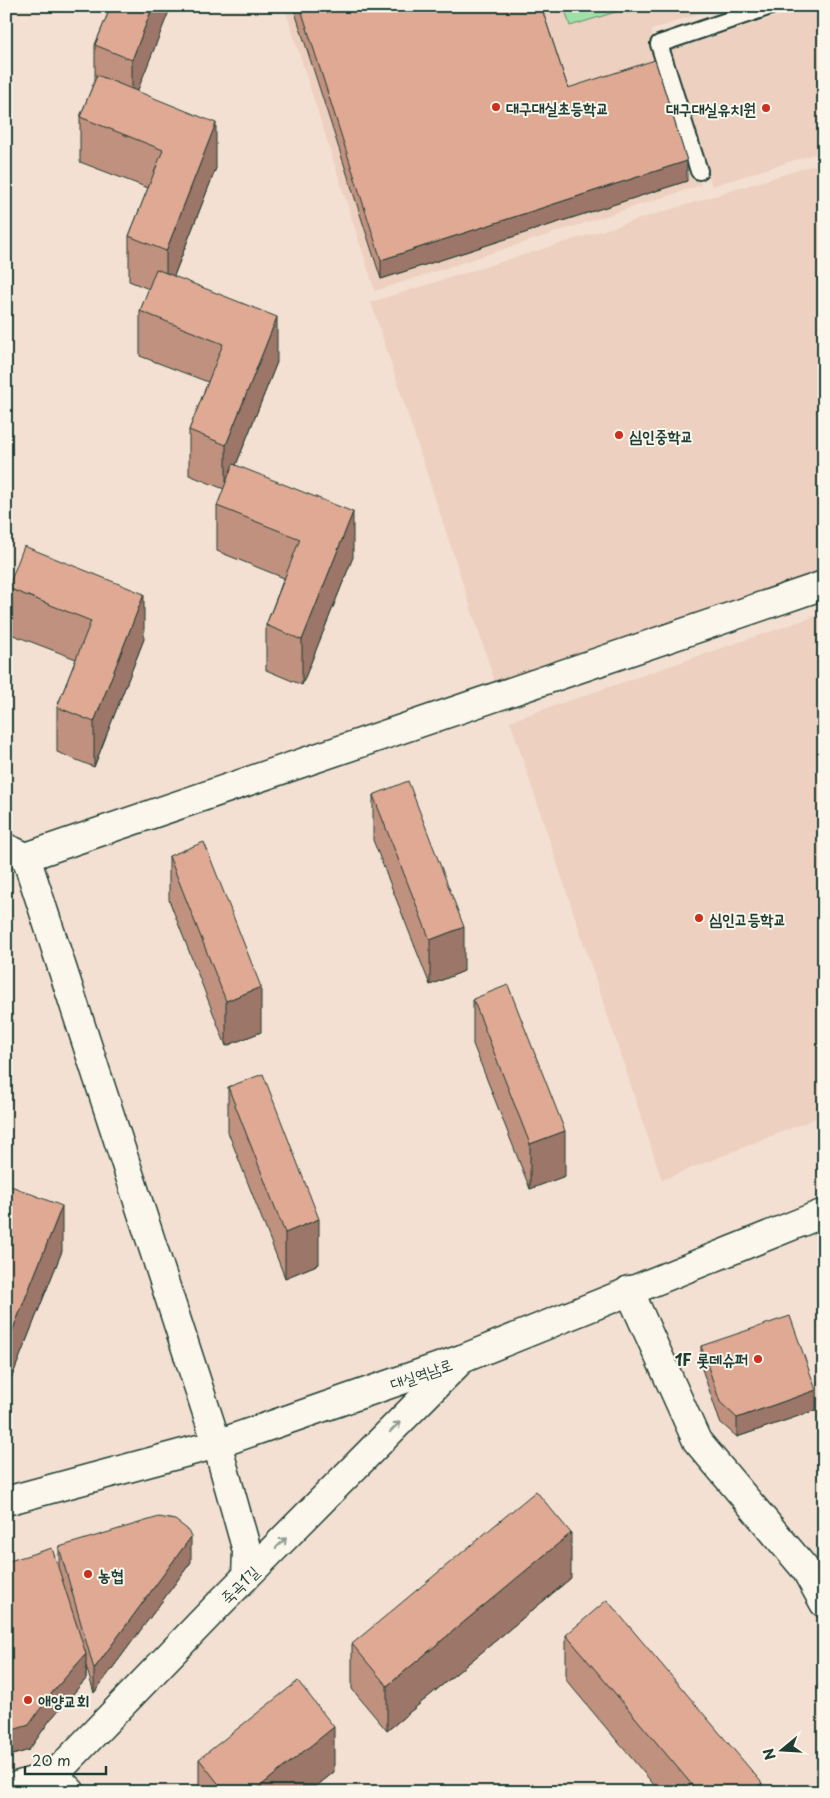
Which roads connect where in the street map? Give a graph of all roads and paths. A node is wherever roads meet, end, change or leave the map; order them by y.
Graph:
1 (771, 6) edge
2 (699, 171) dead end
3 (824, 585) edge
4 (16, 852) edge
5 (824, 1213) edge
6 (629, 1290) junction
7 (462, 1359) junction
8 (217, 1444) junction
9 (6, 1501) edge
10 (246, 1577) junction
11 (824, 1602) edge
12 (63, 1783) edge
13 (6, 1789) edge

1 - 2 lane
3 - 4 street
4 - 8 street
5 - 6 street, 대실역남로
6 - 7 street, 대실역남로
6 - 11 street
7 - 8 street, 대실역남로
10 -> 7 street, 죽곡1길
8 - 9 street, 대실역남로
8 - 10 street
10 - 12 street, 죽곡1길
12 - 13 street, 죽곡1길

